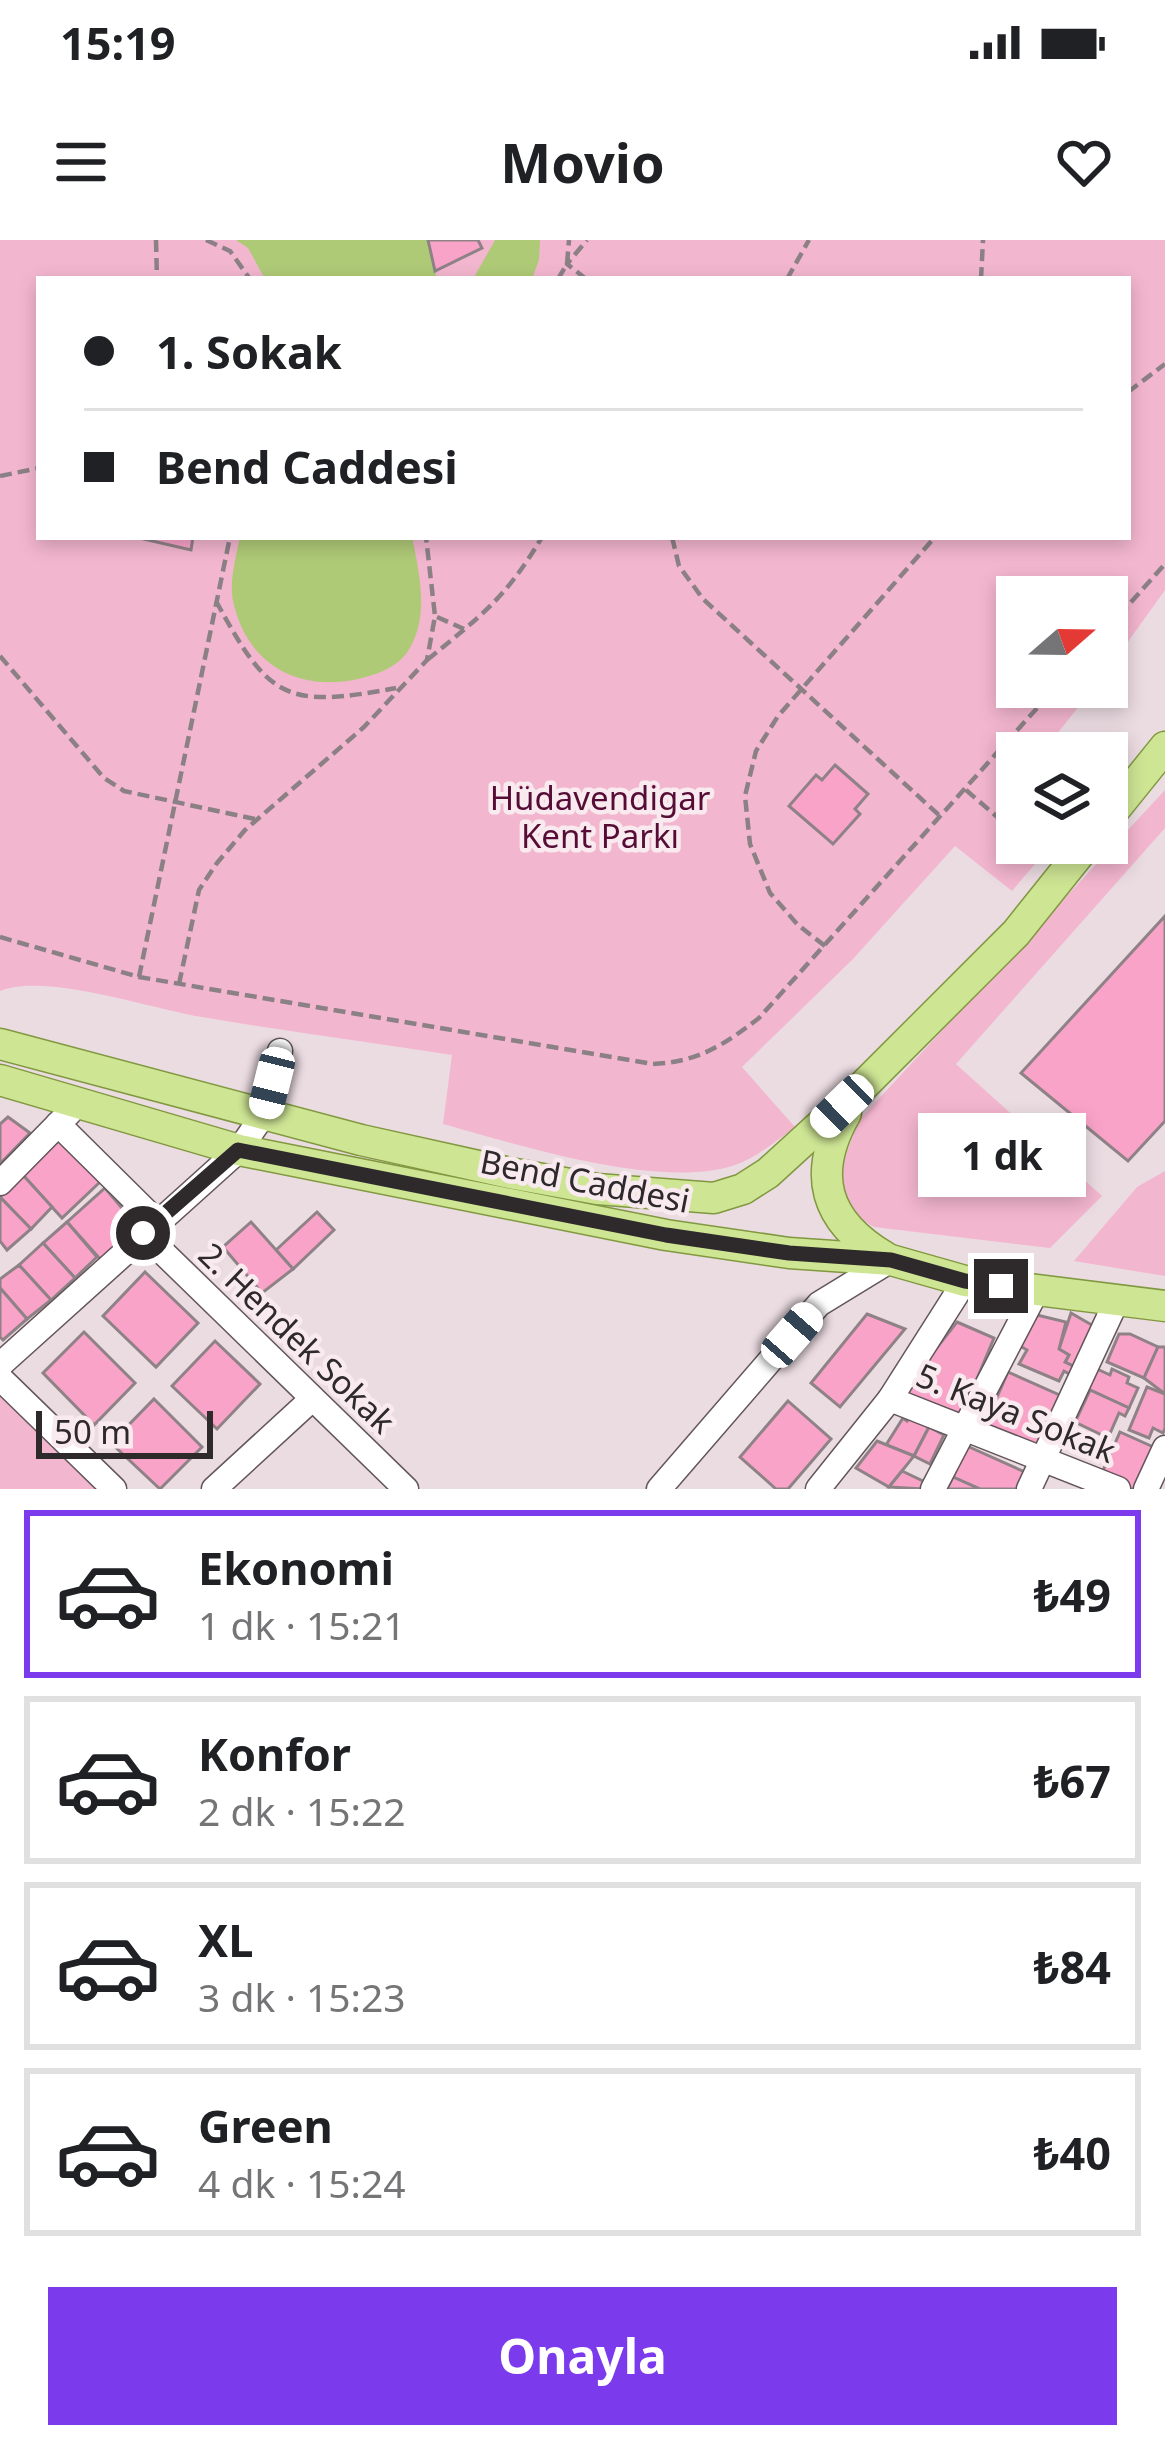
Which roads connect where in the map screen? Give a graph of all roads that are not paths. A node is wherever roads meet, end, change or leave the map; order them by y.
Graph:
1 (1165, 747) edge
2 (1128, 793) edge
3 (1071, 864) edge
4 (0, 1044) edge
5 (280, 1052) dead end
6 (0, 1081) edge
7 (860, 1089) junction
8 (69, 1114) junction
9 (264, 1114) junction
10 (238, 1150) junction
11 (0, 1184) edge
12 (150, 1227) junction
13 (891, 1260) junction
14 (965, 1281) junction
15 (1037, 1290) junction
16 (1117, 1300) junction
17 (1165, 1306) edge
18 (0, 1365) edge
19 (0, 1378) edge
20 (312, 1399) junction
21 (890, 1399) junction
22 (964, 1428) junction
23 (1165, 1448) edge
24 (1042, 1459) junction
25 (388, 1483) edge
26 (114, 1489) edge
27 (214, 1489) edge
28 (659, 1489) edge
29 (818, 1489) edge
30 (933, 1489) edge
31 (1028, 1489) edge
32 (1118, 1489) edge
33 (1146, 1489) edge

1 - 2 main road
3 - 7 main road
4 - 9 main road, Bend Caddesi
5 - 9 street
6 - 8 main road, Bend Caddesi
7 - 9 main road, Bend Caddesi
7 - 13 main road
8 - 10 main road, Bend Caddesi
8 - 11 street
8 - 12 street, 2. Hendek Sokak
9 - 10 street
10 - 12 street
10 - 13 main road, Bend Caddesi
12 - 18 street
12 - 20 street, 2. Hendek Sokak
13 - 14 main road, Bend Caddesi
13 - 28 street
14 - 15 main road, Bend Caddesi
14 - 21 street
15 - 16 main road, Bend Caddesi
15 - 22 street
16 - 17 main road, Bend Caddesi
16 - 24 street
19 - 26 street
20 - 25 street, 2. Hendek Sokak
20 - 27 street
21 - 22 street, 5. Kaya Sokak
21 - 29 street
22 - 24 street, 5. Kaya Sokak
22 - 30 street
23 - 33 street
24 - 31 street
24 - 32 street, 5. Kaya Sokak

